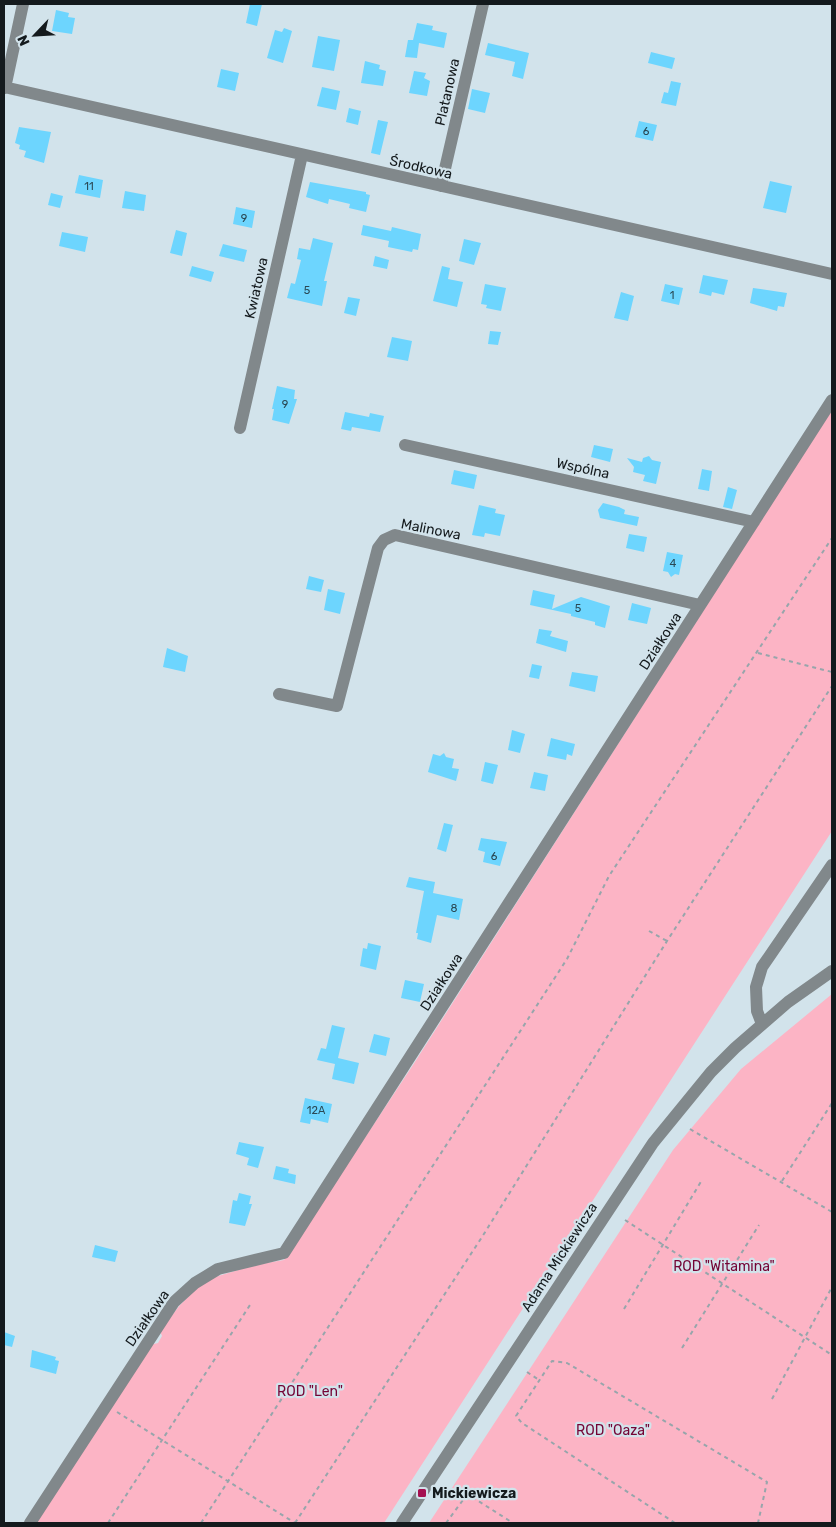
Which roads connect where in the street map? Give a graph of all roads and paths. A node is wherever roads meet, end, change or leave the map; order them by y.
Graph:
1 (23, 4) edge
2 (483, 4) edge
3 (4, 87) edge
4 (302, 155) junction
5 (441, 186) junction
6 (832, 274) edge
7 (832, 400) edge
8 (240, 428) dead end
9 (405, 446) dead end
10 (754, 522) junction
11 (832, 538) edge
12 (700, 606) junction
13 (758, 653) junction
14 (832, 672) edge
15 (832, 686) edge
16 (279, 694) dead end
17 (832, 865) edge
18 (649, 931) dead end
19 (667, 941) junction
20 (832, 972) edge
21 (762, 1024) junction
22 (832, 1103) edge
23 (690, 1128) dead end
24 (702, 1180) dead end
25 (782, 1181) junction
26 (832, 1212) edge
27 (625, 1220) dead end
28 (759, 1225) dead end
29 (662, 1246) junction
30 (722, 1285) junction
31 (832, 1287) edge
32 (250, 1305) dead end
33 (624, 1309) dead end
34 (804, 1338) junction
35 (682, 1348) dead end
36 (832, 1355) edge
37 (527, 1372) dead end
38 (540, 1380) junction
39 (772, 1398) dead end
40 (117, 1412) dead end
41 (163, 1440) junction
42 (228, 1481) junction
43 (30, 1523) edge
44 (108, 1523) edge
45 (201, 1523) edge
46 (295, 1523) edge
47 (402, 1523) edge
48 (446, 1523) edge
49 (513, 1523) edge
50 (674, 1523) edge
51 (758, 1523) edge

1 - 3 street
2 - 5 street, Platanowa
3 - 4 street, Środkowa
4 - 5 street, Środkowa
4 - 8 street, Kwiatowa
5 - 6 street, Środkowa
7 - 10 street, Działkowa
9 - 10 street, Wspólna
10 - 12 street, Działkowa
11 - 13 path
12 - 16 street, Malinowa
12 - 43 street, Działkowa
13 - 14 path
13 - 42 path
15 - 19 path
17 - 21 street
18 - 19 path
19 - 46 path
20 - 21 street, Adama Mickiewicza
21 - 47 street, Adama Mickiewicza
22 - 25 path
23 - 25 path
24 - 29 path
25 - 26 path
27 - 29 path
28 - 30 path
29 - 30 path
29 - 33 path
30 - 34 path
30 - 35 path
31 - 34 path
32 - 41 path
34 - 36 path
34 - 39 path
37 - 38 path
38 - 50 path
38 - 51 path
40 - 41 path
41 - 42 path
41 - 44 path
42 - 45 path
42 - 46 path
48 - 49 path

